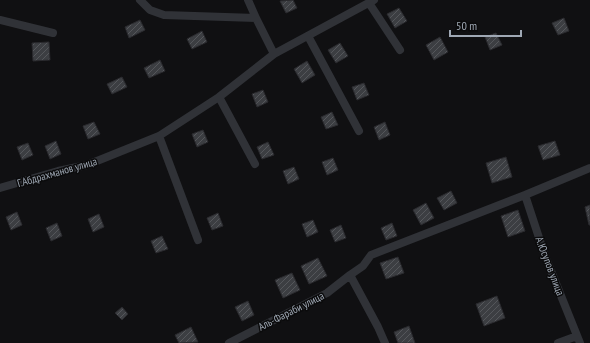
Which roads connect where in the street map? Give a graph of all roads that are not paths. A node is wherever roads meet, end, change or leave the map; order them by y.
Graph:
1 (140, 0) edge
2 (248, 0) edge
3 (372, 2) edge
4 (256, 18) junction
5 (0, 20) edge
6 (53, 33) dead end
7 (308, 36) junction
8 (400, 50) dead end
9 (274, 54) junction
10 (219, 97) junction
11 (359, 131) dead end
12 (159, 136) junction
13 (255, 164) dead end
14 (590, 168) edge
15 (0, 188) edge
16 (525, 195) junction
17 (198, 240) dead end
18 (350, 275) junction
19 (579, 339) edge
20 (229, 343) edge
21 (385, 343) edge
22 (558, 343) edge

1 - 4 street
2 - 4 street
3 - 7 street, Г.Абдрахманов улица
3 - 8 street, Г.Абдрахманов улица
4 - 9 street
5 - 6 street
7 - 9 street, Г.Абдрахманов улица
7 - 11 street
9 - 10 street, Г.Абдрахманов улица
10 - 12 street, Г.Абдрахманов улица
10 - 13 street
12 - 15 street, Г.Абдрахманов улица
12 - 17 street
14 - 16 street
16 - 18 street
16 - 19 street, А.Юсупов улица
18 - 20 street, Аль-Фараби улица
18 - 21 street
19 - 22 street, А.Юсупов улица

